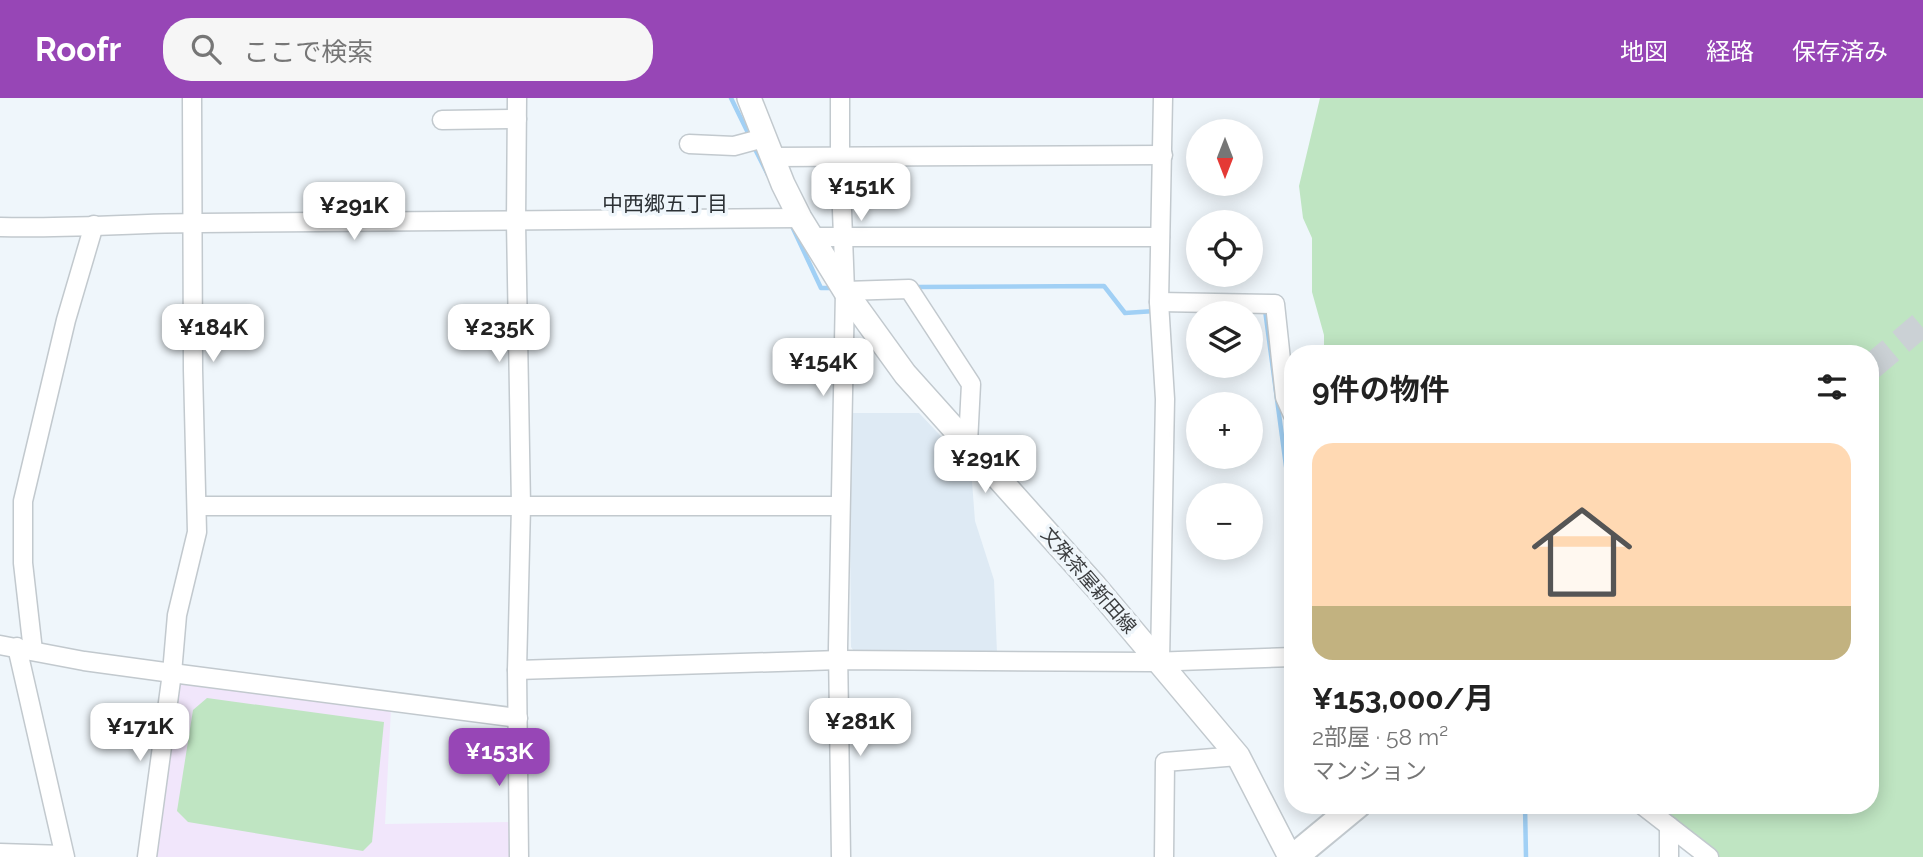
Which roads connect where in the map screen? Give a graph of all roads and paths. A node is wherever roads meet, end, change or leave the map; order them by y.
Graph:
1 (192, 98) edge
2 (517, 98) edge
3 (749, 98) edge
4 (841, 98) edge
5 (1163, 98) edge
6 (517, 119) junction
7 (442, 120) dead end
8 (689, 144) dead end
9 (767, 148) junction
10 (1163, 155) junction
11 (840, 156) junction
12 (516, 222) junction
13 (193, 223) junction
14 (94, 225) junction
15 (0, 227) edge
16 (806, 228) junction
17 (842, 235) junction
18 (1160, 237) junction
19 (845, 291) junction
20 (1159, 302) junction
21 (1284, 388) edge
22 (968, 443) junction
23 (197, 506) junction
24 (521, 506) junction
25 (840, 506) junction
26 (17, 648) edge
27 (1284, 657) edge
28 (840, 660) junction
29 (1160, 661) junction
30 (517, 670) junction
31 (172, 673) junction
32 (518, 718) junction
33 (1238, 756) junction
34 (1346, 814) edge
35 (1654, 814) edge
36 (1669, 826) junction
37 (0, 853) edge
38 (64, 856) edge
39 (147, 857) edge
40 (519, 857) edge
41 (841, 857) edge
42 (1164, 857) edge
43 (1292, 857) edge
44 (1669, 857) edge
45 (1709, 857) edge

1 - 13 street
2 - 6 street
3 - 9 main road, 文殊茶屋新田線
4 - 11 street
5 - 10 street
6 - 7 street
6 - 12 street
8 - 9 street
9 - 11 street
9 - 16 main road, 文殊茶屋新田線
10 - 11 street
10 - 18 street
11 - 17 street
12 - 13 street
12 - 16 street
12 - 24 street
13 - 14 street
13 - 23 street
14 - 15 street
14 - 26 street
16 - 17 street
16 - 19 main road, 文殊茶屋新田線
17 - 18 street
17 - 19 street
18 - 20 street
19 - 22 main road, 文殊茶屋新田線
19 - 22 street
19 - 25 street
20 - 21 street
20 - 29 street
22 - 29 main road, 文殊茶屋新田線
23 - 24 street
23 - 31 street
24 - 25 street
24 - 30 street
25 - 28 street
26 - 31 street
26 - 38 street
27 - 29 street
28 - 29 street
28 - 30 street
28 - 41 street
29 - 33 main road, 文殊茶屋新田線
30 - 32 street
31 - 32 street
31 - 39 street
32 - 40 street
33 - 42 street
33 - 43 main road, 文殊茶屋新田線
34 - 43 highway
35 - 36 street
36 - 44 street
36 - 45 street
37 - 38 street

